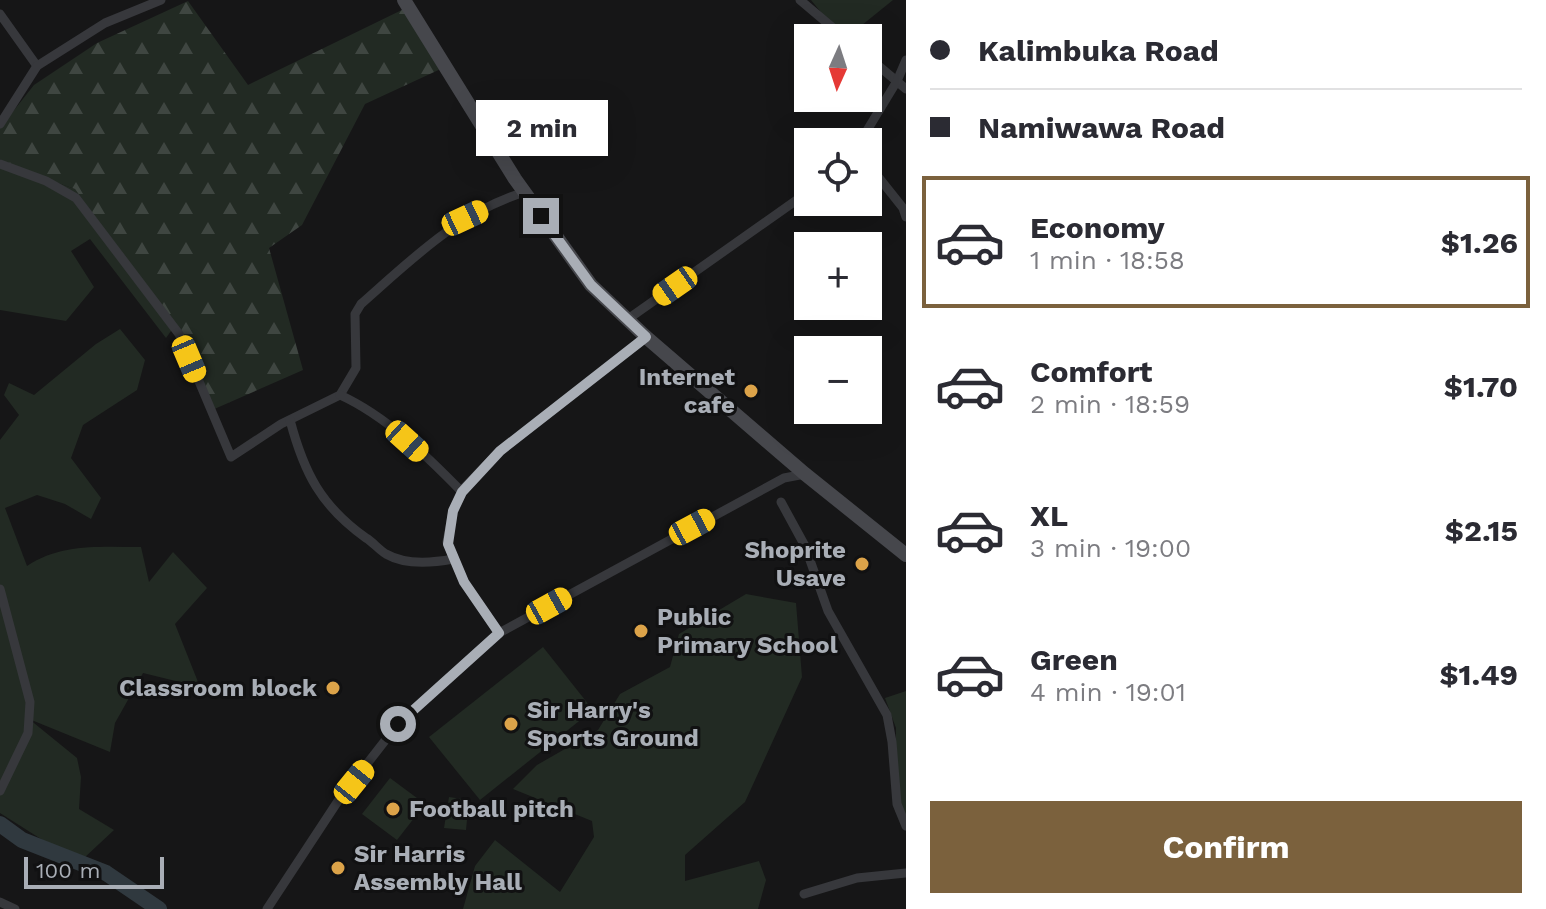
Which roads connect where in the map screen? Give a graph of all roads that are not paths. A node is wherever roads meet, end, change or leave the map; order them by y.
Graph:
1 (161, 0) edge
2 (404, 0) edge
3 (800, 0) edge
4 (0, 14) edge
5 (828, 24) edge
6 (906, 60) edge
7 (37, 66) junction
8 (882, 69) edge
9 (897, 81) junction
10 (906, 89) edge
11 (0, 124) edge
12 (868, 128) edge
13 (0, 164) edge
14 (882, 182) edge
15 (525, 192) junction
16 (794, 202) edge
17 (906, 217) edge
18 (628, 319) junction
19 (646, 337) junction
20 (340, 395) junction
21 (290, 420) junction
22 (805, 474) junction
23 (462, 492) junction
24 (781, 502) dead end
25 (906, 555) edge
26 (453, 559) junction
27 (0, 589) edge
28 (499, 633) junction
29 (0, 791) edge
30 (906, 826) edge
31 (906, 873) edge
32 (804, 894) dead end
33 (0, 902) edge
34 (15, 909) edge
35 (267, 909) edge

1 - 7 street
2 - 15 street
3 - 5 street
4 - 7 street
6 - 9 street
7 - 11 street
8 - 9 street
9 - 10 street
9 - 12 street
13 - 21 street
14 - 17 street
15 - 18 street
15 - 20 street
16 - 18 street
18 - 19 street
19 - 22 street
19 - 23 street
20 - 21 street
20 - 23 street
21 - 26 street
22 - 25 street
22 - 28 street
23 - 26 street
24 - 30 street
26 - 28 street
27 - 29 street
28 - 35 street
31 - 32 street
33 - 34 street

